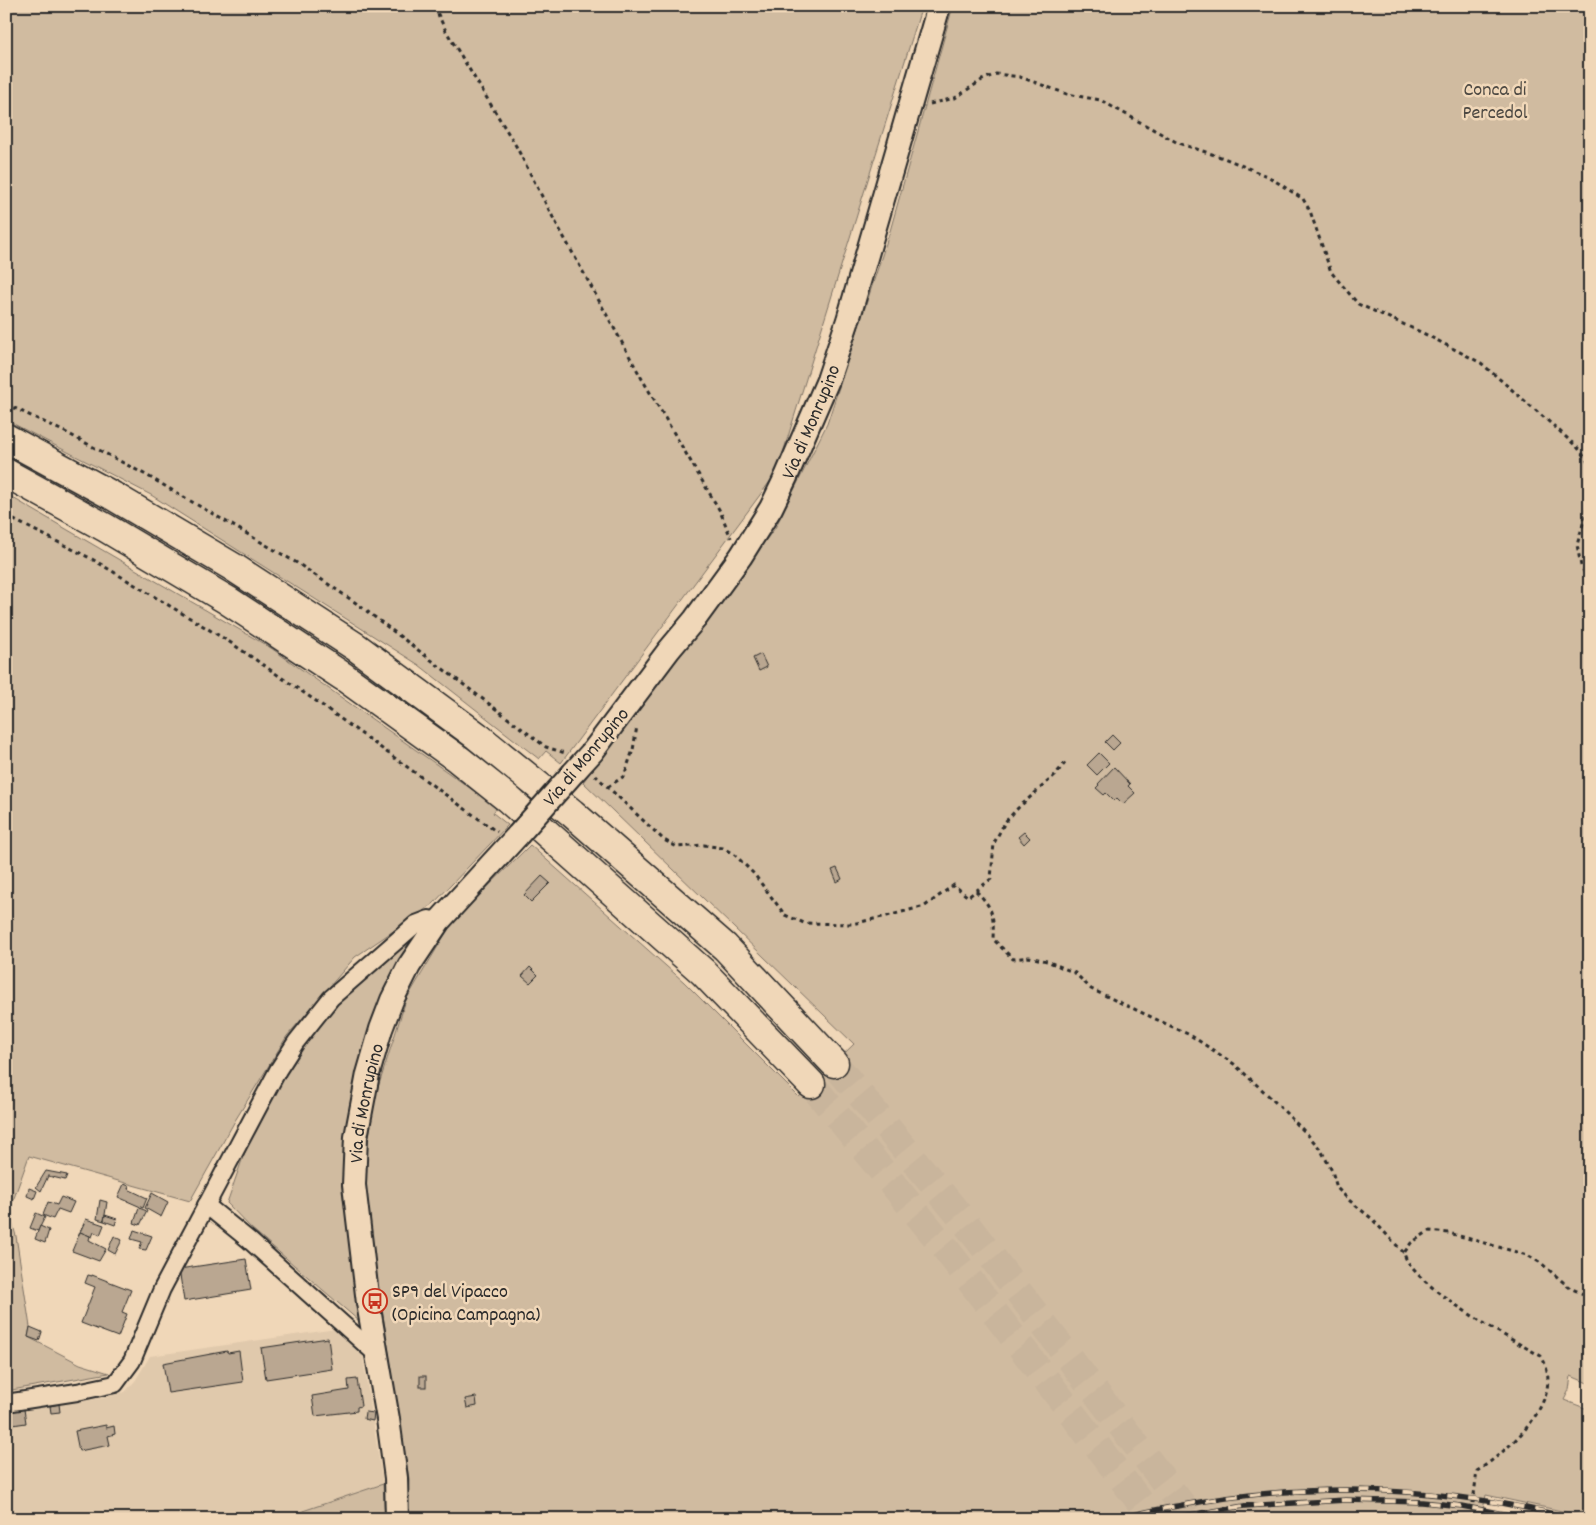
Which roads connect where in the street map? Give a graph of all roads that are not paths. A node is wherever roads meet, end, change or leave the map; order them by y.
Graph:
1 (938, 6) edge
2 (6, 438) edge
3 (6, 473) edge
4 (439, 921) junction
5 (834, 1063) tunnel mouth
6 (811, 1084) tunnel mouth
7 (206, 1205) junction
8 (376, 1354) junction
9 (6, 1403) edge
10 (397, 1519) edge

1 - 4 main road, Via di Monrupino, bridge
2 - 5 highway
3 - 6 highway
4 - 7 street
4 - 8 main road, Via di Monrupino
7 - 8 street
7 - 9 street
8 - 10 main road, Via di Monrupino

